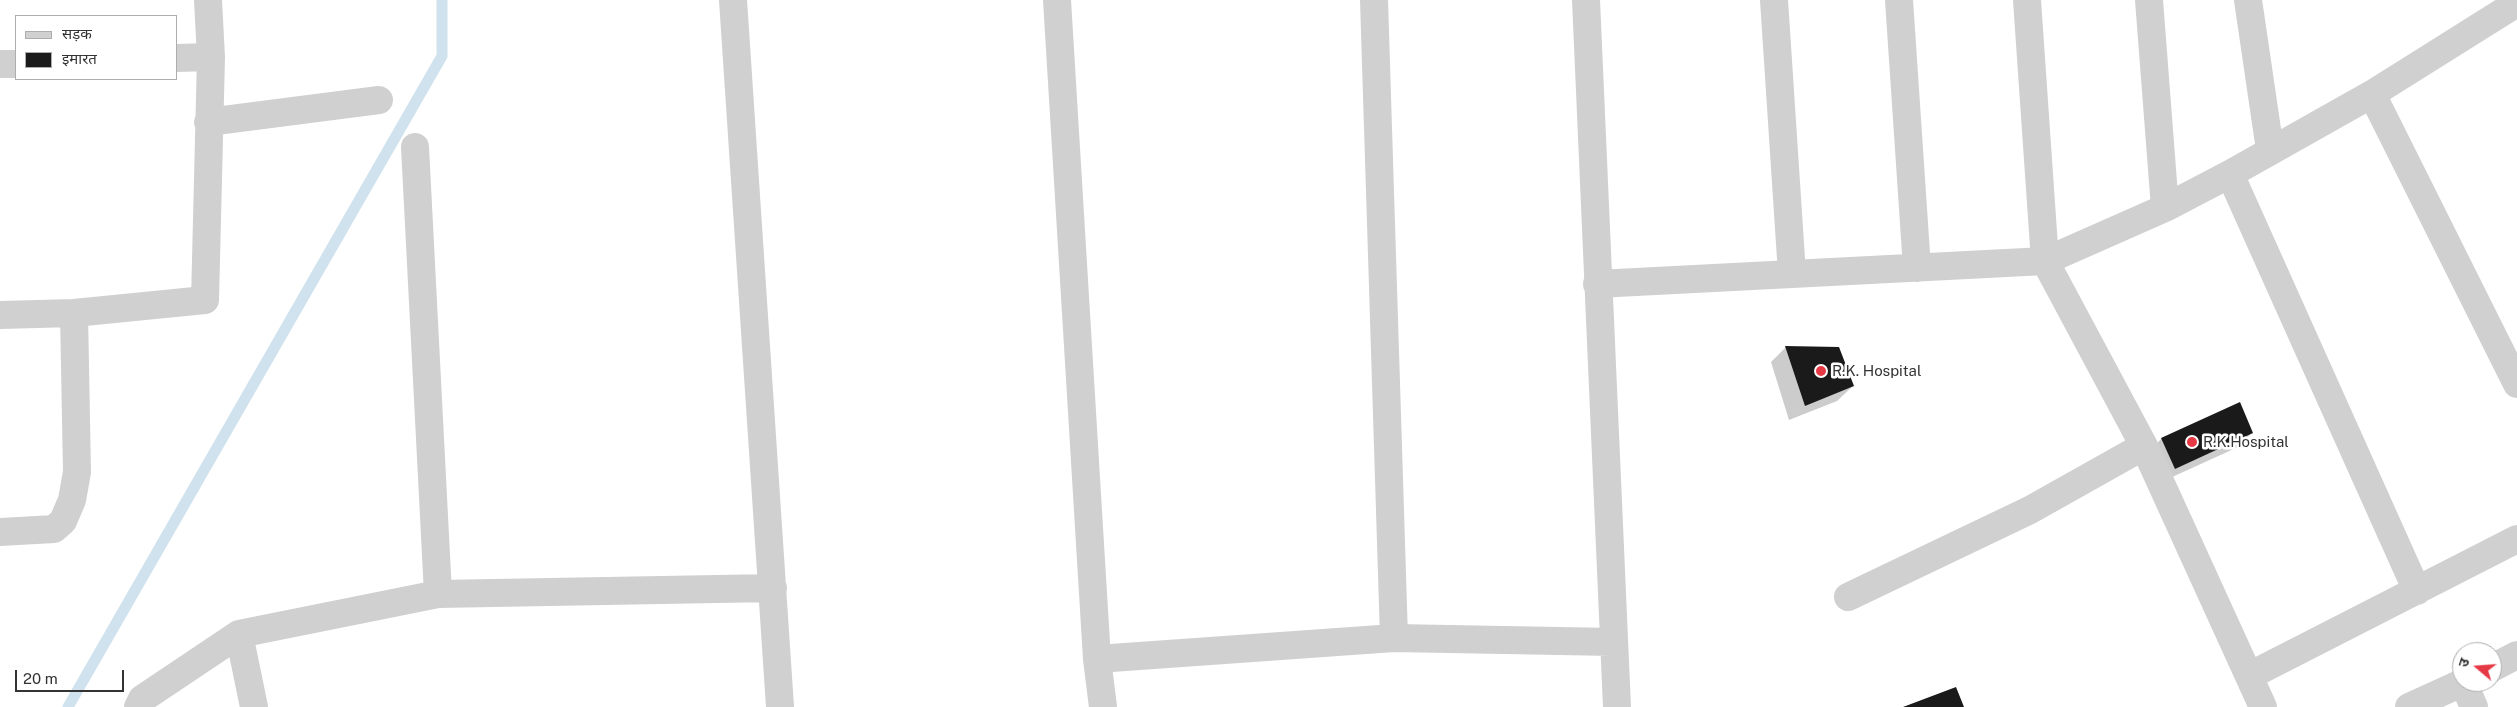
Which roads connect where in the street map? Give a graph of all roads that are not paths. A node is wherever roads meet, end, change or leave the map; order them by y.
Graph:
1 (208, 0) edge
2 (733, 0) edge
3 (1057, 0) edge
4 (1374, 0) edge
5 (1586, 0) edge
6 (1774, 0) edge
7 (1899, 0) edge
8 (2027, 0) edge
9 (2149, 0) edge
10 (2248, 0) edge
11 (2517, 3) edge
12 (211, 57) junction
13 (178, 58) edge
14 (0, 64) edge
15 (15, 64) edge
16 (2372, 94) junction
17 (380, 100) dead end
18 (208, 122) junction
19 (415, 147) dead end
20 (2270, 150) junction
21 (2230, 174) junction
22 (2165, 208) junction
23 (2045, 261) junction
24 (1917, 268) junction
25 (1792, 274) junction
26 (1598, 284) junction
27 (74, 313) junction
28 (0, 315) edge
29 (2517, 384) edge
30 (2144, 446) junction
31 (0, 532) edge
32 (2517, 539) edge
33 (773, 588) junction
34 (2417, 591) junction
35 (438, 594) junction
36 (1848, 597) dead end
37 (239, 634) junction
38 (1394, 638) junction
39 (1614, 642) junction
40 (2517, 655) edge
41 (1098, 659) junction
42 (2502, 663) edge
43 (2248, 676) junction
44 (2452, 687) edge
45 (2467, 692) edge
46 (138, 707) edge
47 (254, 707) edge
48 (780, 707) edge
49 (1103, 707) edge
50 (1617, 707) edge
51 (2263, 707) edge
52 (2409, 707) edge
53 (2474, 707) edge

1 - 12 street
2 - 33 street
3 - 41 street
4 - 38 street
5 - 26 street
6 - 25 street
7 - 24 street
8 - 23 street
9 - 22 street
10 - 20 street
11 - 16 street
12 - 13 street
12 - 18 street
14 - 15 street
16 - 20 street
16 - 29 street
17 - 18 street
18 - 27 street
19 - 35 street
20 - 21 street
21 - 22 street
21 - 34 street
22 - 23 street
23 - 24 street
23 - 30 street
24 - 25 street
25 - 26 street
26 - 39 street
27 - 28 street
27 - 31 street
30 - 36 street
30 - 43 street
32 - 34 street
33 - 35 street
33 - 48 street
34 - 43 street
35 - 37 street
37 - 46 street
37 - 47 street
38 - 39 street
38 - 41 street
39 - 50 street
40 - 42 street
41 - 49 street
43 - 51 street
44 - 52 street
45 - 53 street

